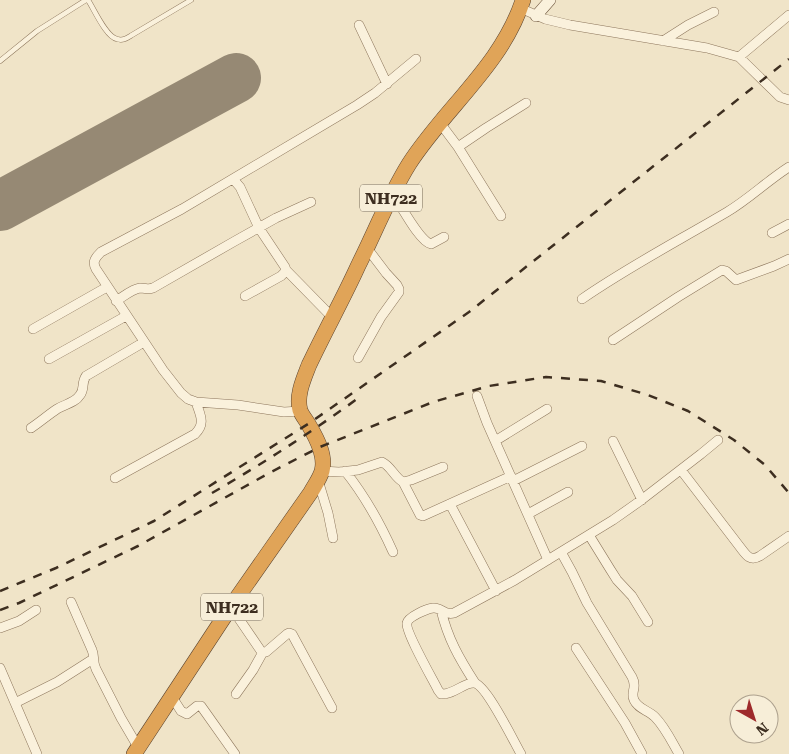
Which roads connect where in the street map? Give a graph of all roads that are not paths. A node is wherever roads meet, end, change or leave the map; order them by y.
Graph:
1 (87, 0) edge
2 (191, 0) edge
3 (550, 0) edge
4 (522, 4) edge
5 (714, 12) dead end
6 (789, 15) edge
7 (536, 16) junction
8 (359, 25) dead end
9 (663, 41) junction
10 (739, 57) junction
11 (416, 59) dead end
12 (0, 61) edge
13 (387, 84) junction
14 (788, 102) edge
15 (526, 103) dead end
16 (440, 123) junction
17 (458, 147) junction
18 (789, 167) edge
19 (233, 179) junction
20 (393, 194) junction
21 (311, 202) dead end
22 (501, 216) dead end
23 (789, 224) edge
24 (259, 228) junction
25 (772, 233) dead end
26 (444, 237) dead end
27 (367, 248) junction
28 (789, 259) edge
29 (286, 270) junction
30 (107, 287) junction
31 (245, 296) dead end
32 (582, 299) dead end
33 (116, 301) junction
34 (126, 316) junction
35 (333, 318) junction
36 (33, 329) dead end
37 (613, 340) dead end
38 (144, 342) junction
39 (358, 358) dead end
40 (49, 359) dead end
41 (478, 396) dead end
42 (196, 402) junction
43 (547, 410) dead end
44 (300, 411) junction
45 (32, 428) dead end
46 (718, 440) dead end
47 (495, 441) junction
48 (613, 441) dead end
49 (582, 446) dead end
50 (443, 467) dead end
51 (681, 470) junction
52 (345, 472) junction
53 (320, 475) junction
54 (115, 478) dead end
55 (512, 479) junction
56 (402, 482) junction
57 (568, 492) dead end
58 (642, 500) junction
59 (450, 504) junction
60 (528, 514) junction
61 (589, 535) junction
62 (789, 536) edge
63 (333, 538) dead end
64 (393, 552) dead end
65 (561, 552) junction
66 (548, 560) junction
67 (496, 591) junction
68 (71, 602) dead end
69 (231, 607) junction
70 (36, 610) dead end
71 (441, 610) junction
72 (648, 622) dead end
73 (0, 628) edge
74 (576, 648) dead end
75 (263, 652) junction
76 (93, 659) junction
77 (0, 668) edge
78 (475, 683) junction
79 (236, 694) dead end
80 (172, 697) junction
81 (15, 703) junction
82 (332, 708) dead end
83 (136, 751) edge
84 (37, 754) edge
85 (235, 754) edge
86 (521, 754) edge
87 (642, 754) edge
88 (679, 754) edge

1 - 2 lane
1 - 12 lane
3 - 7 street
4 - 7 street
4 - 16 highway, NH722
5 - 9 street
6 - 10 street
7 - 9 street
8 - 13 street
9 - 10 street
10 - 14 street
11 - 13 street
13 - 19 street
15 - 17 street
16 - 17 street
16 - 20 highway, NH722
17 - 22 street
18 - 32 street
19 - 24 street
19 - 30 street
20 - 26 street
20 - 27 highway, NH722
21 - 24 street
23 - 25 street
24 - 29 street
24 - 33 street
27 - 35 highway, NH722
27 - 39 street
28 - 37 street
29 - 31 street
29 - 35 street
30 - 33 street
30 - 36 street
33 - 34 street
34 - 38 street
34 - 40 street
35 - 44 highway, NH722
38 - 42 street
38 - 45 street
41 - 47 street
42 - 44 street
42 - 54 street
43 - 47 street
44 - 53 highway
46 - 51 street
47 - 55 street
48 - 58 street
49 - 55 street
50 - 56 street
51 - 58 street
51 - 62 street
52 - 53 street
52 - 56 street
52 - 64 street
53 - 63 street
53 - 69 highway, NH722
55 - 59 street
55 - 60 street
56 - 59 street
57 - 60 street
58 - 61 street
59 - 67 street
60 - 66 street
61 - 65 street
61 - 72 street
65 - 66 street
65 - 88 street
66 - 67 street
67 - 71 street
68 - 76 street
69 - 75 street
69 - 80 highway, NH722
70 - 73 street
71 - 78 street
71 - 78 street
74 - 87 street
75 - 79 street
75 - 82 street
76 - 81 street
76 - 83 street
77 - 81 street
78 - 86 street
80 - 83 highway, NH722
80 - 85 street
81 - 84 street

